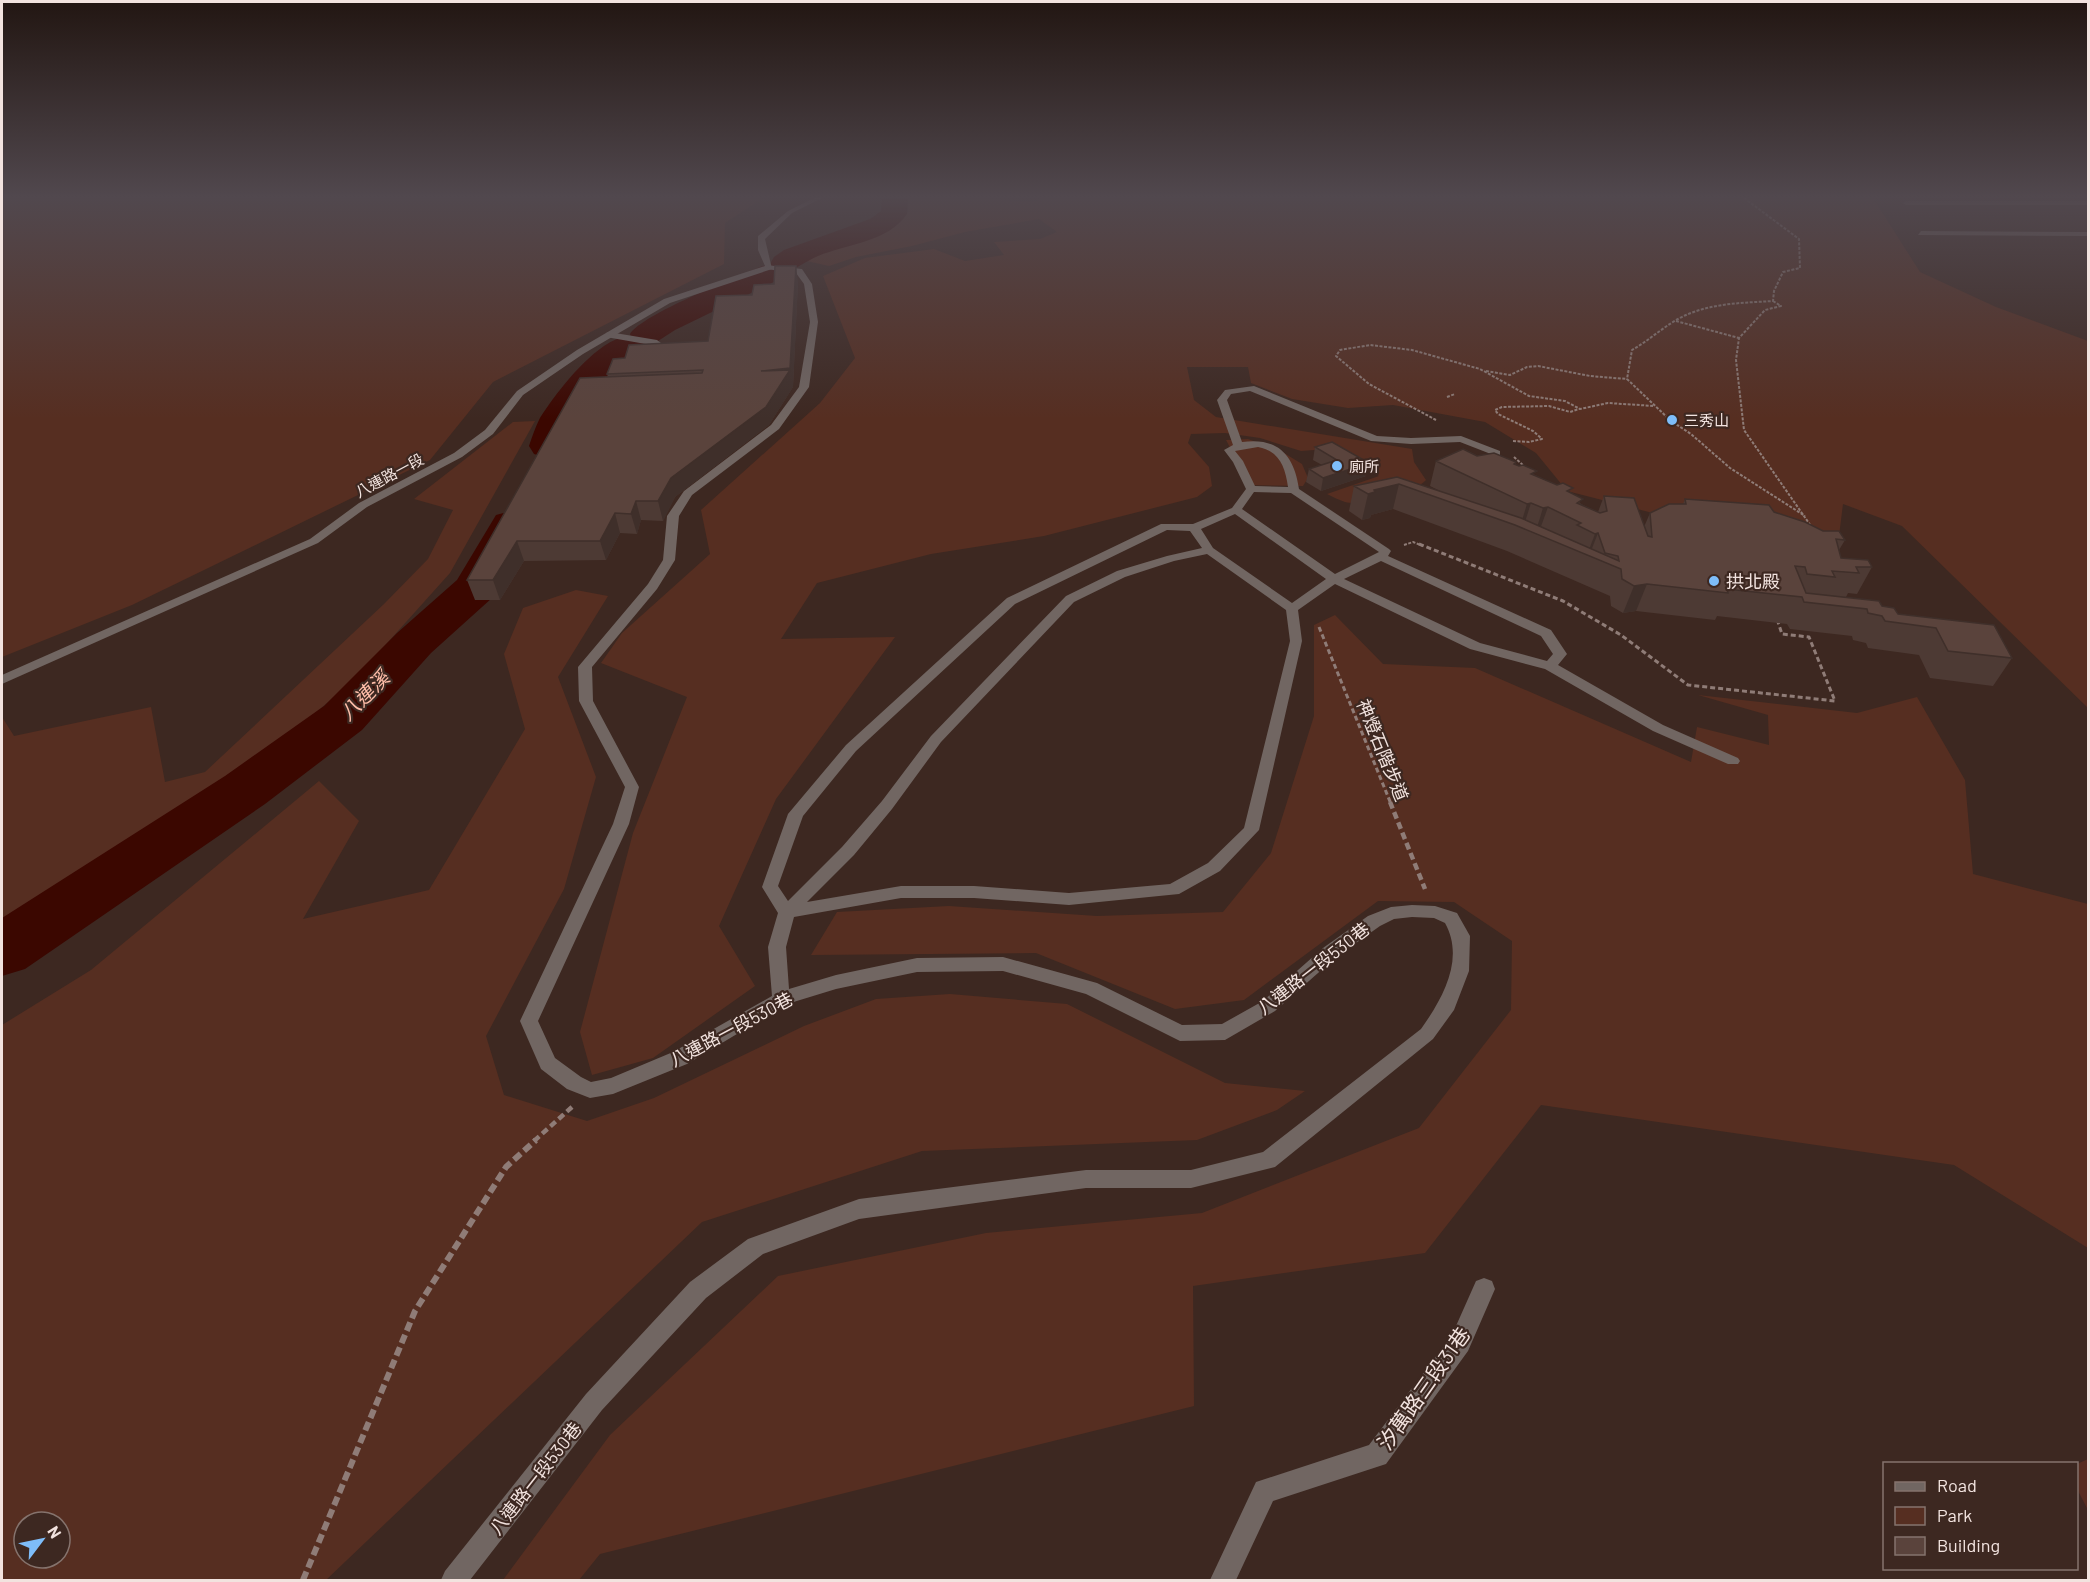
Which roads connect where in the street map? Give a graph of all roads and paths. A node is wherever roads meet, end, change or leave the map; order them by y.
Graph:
1 (755, 272) edge
2 (800, 272) edge
3 (1785, 272) edge
4 (1773, 301) junction
5 (1675, 321) junction
6 (609, 335) junction
7 (1740, 338) junction
8 (657, 343) edge
9 (1330, 356) dead end
10 (1336, 356) junction
11 (1480, 369) junction
12 (1627, 379) junction
13 (1455, 394) dead end
14 (1447, 397) dead end
15 (1654, 406) junction
16 (1413, 407) dead end
17 (1580, 409) junction
18 (1506, 440) dead end
19 (1238, 445) junction
20 (1496, 453) edge
21 (1512, 456) dead end
22 (1520, 474) edge
23 (1251, 489) junction
24 (1294, 490) junction
25 (1236, 510) junction
26 (1808, 518) junction
27 (1194, 528) junction
28 (1815, 532) edge
29 (1209, 550) junction
30 (1383, 554) junction
31 (1334, 579) junction
32 (1307, 598) junction
33 (1292, 609) junction
34 (1774, 610) edge
35 (1550, 666) junction
36 (2, 681) edge
37 (1733, 761) dead end
38 (787, 912) junction
39 (1435, 912) junction
40 (781, 999) junction
41 (590, 1090) junction
42 (1484, 1289) dead end
43 (303, 1581) edge
44 (454, 1581) edge
45 (1223, 1581) edge

1 - 6 street, 八連路一段
2 - 41 street
3 - 4 path
4 - 5 path
4 - 7 path
5 - 7 path
5 - 12 path
6 - 8 street
6 - 36 street, 八連路一段
7 - 26 path
9 - 10 path
10 - 11 path
10 - 16 path
11 - 12 path
11 - 17 path
12 - 15 path
13 - 14 path
15 - 17 path
15 - 26 path
17 - 18 path
19 - 20 street
19 - 23 street
19 - 24 street
21 - 22 path
23 - 24 street
23 - 25 street
24 - 30 street
25 - 27 street
25 - 31 street
26 - 28 path
27 - 29 street
27 - 38 street
29 - 33 street
29 - 38 street
30 - 31 street
30 - 34 path
30 - 35 street
31 - 32 street
31 - 35 street
32 - 33 street
32 - 39 path, 神燈石階步道
33 - 38 street
35 - 37 street
38 - 40 street
39 - 40 street, 八連路一段530巷
39 - 44 street, 八連路一段530巷
40 - 41 street, 八連路一段530巷
41 - 43 path
42 - 45 street, 汐萬路三段31巷

